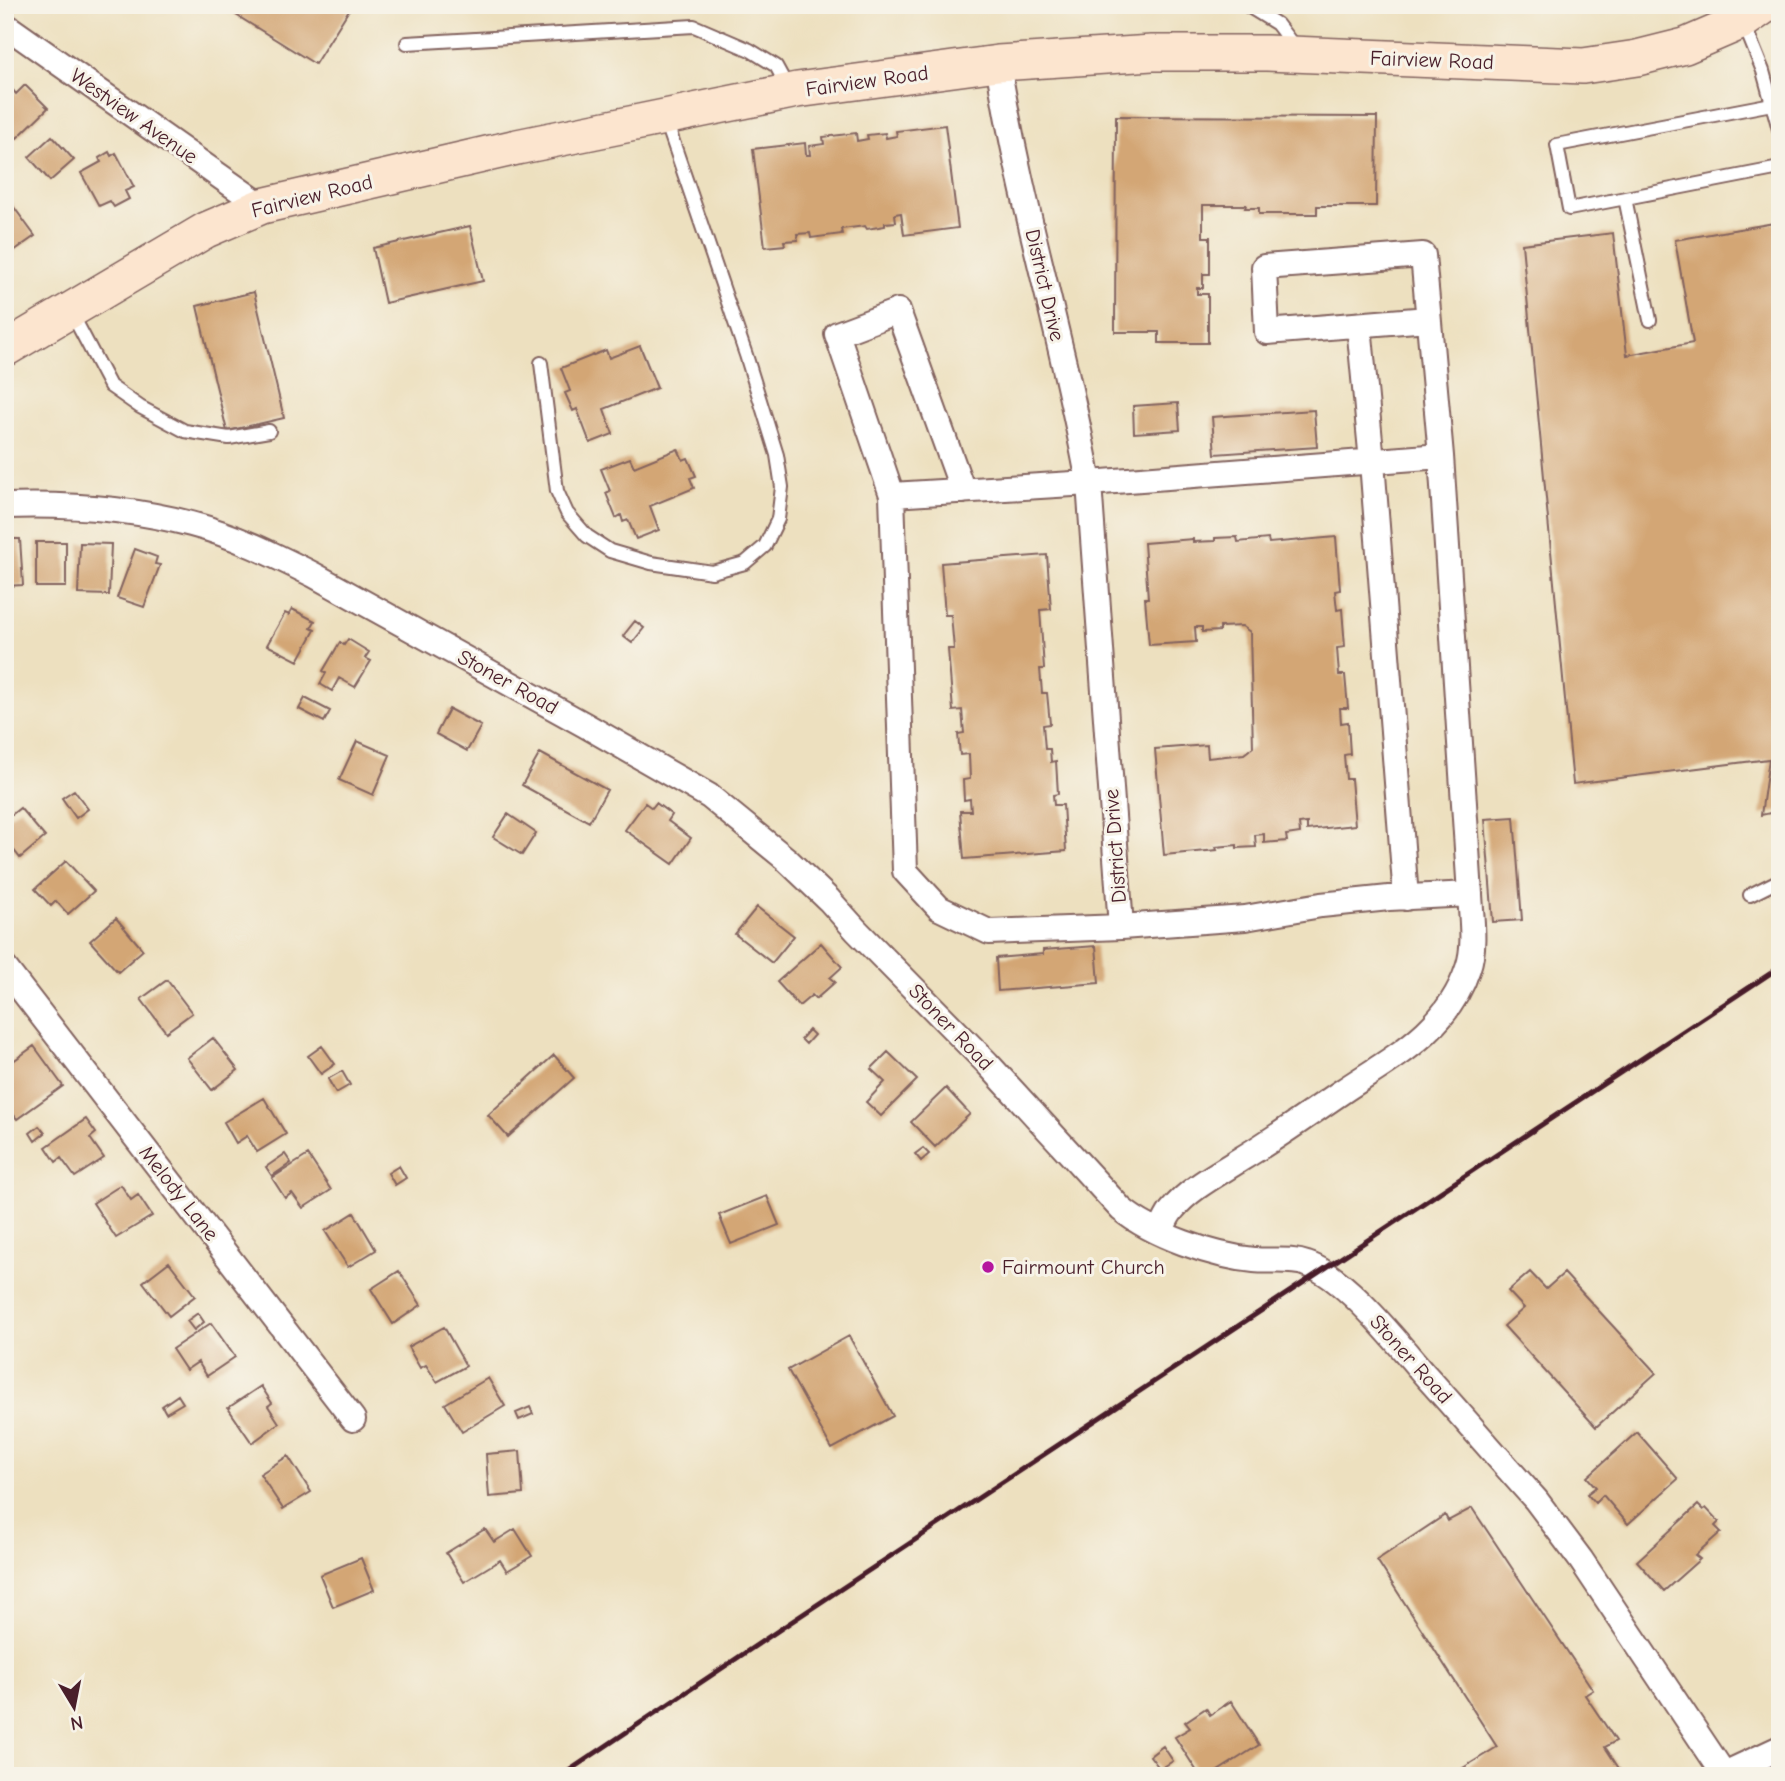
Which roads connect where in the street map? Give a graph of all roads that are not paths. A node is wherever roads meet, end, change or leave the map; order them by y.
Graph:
1 (1246, 5) edge
2 (1754, 13) edge
3 (5, 25) edge
4 (407, 43) dead end
5 (1300, 55) junction
6 (998, 62) junction
7 (790, 92) junction
8 (1772, 104) junction
9 (664, 117) junction
10 (1780, 133) edge
11 (1780, 168) edge
12 (1625, 198) junction
13 (262, 206) junction
14 (71, 310) junction
15 (1428, 320) junction
16 (1650, 320) dead end
17 (1359, 325) junction
18 (5, 349) edge
19 (541, 363) dead end
20 (269, 432) dead end
21 (1441, 456) junction
22 (1372, 462) junction
23 (1089, 483) junction
24 (962, 491) junction
25 (892, 495) junction
26 (5, 506) edge
27 (1780, 880) edge
28 (1470, 894) junction
29 (1750, 895) dead end
30 (1406, 898) junction
31 (1121, 927) junction
32 (5, 968) edge
33 (1160, 1232) junction
34 (353, 1419) dead end
35 (1780, 1748) edge
36 (1722, 1775) edge

1 - 5 lane
2 - 5 main road, Fairview Road
2 - 8 lane
3 - 13 street, Westview Avenue
4 - 7 lane
5 - 6 main road, Fairview Road
6 - 7 main road, Fairview Road
6 - 23 street, District Drive
7 - 9 main road, Fairview Road
8 - 10 lane
8 - 12 lane
9 - 13 main road, Fairview Road
9 - 19 lane
11 - 12 lane
12 - 16 lane
13 - 14 main road, Fairview Road
14 - 18 main road, Fairview Road
14 - 20 lane
15 - 17 street
15 - 17 street
15 - 21 street
17 - 22 street
21 - 22 street
21 - 28 street
22 - 23 street
22 - 30 street
23 - 24 street
23 - 31 street, District Drive
24 - 25 street
24 - 25 street
25 - 31 street
26 - 33 street, Stoner Road
27 - 29 lane
28 - 30 street, District Drive
28 - 33 street
30 - 31 street, District Drive
32 - 34 street, Melody Lane
33 - 36 street, Stoner Road
35 - 36 street

